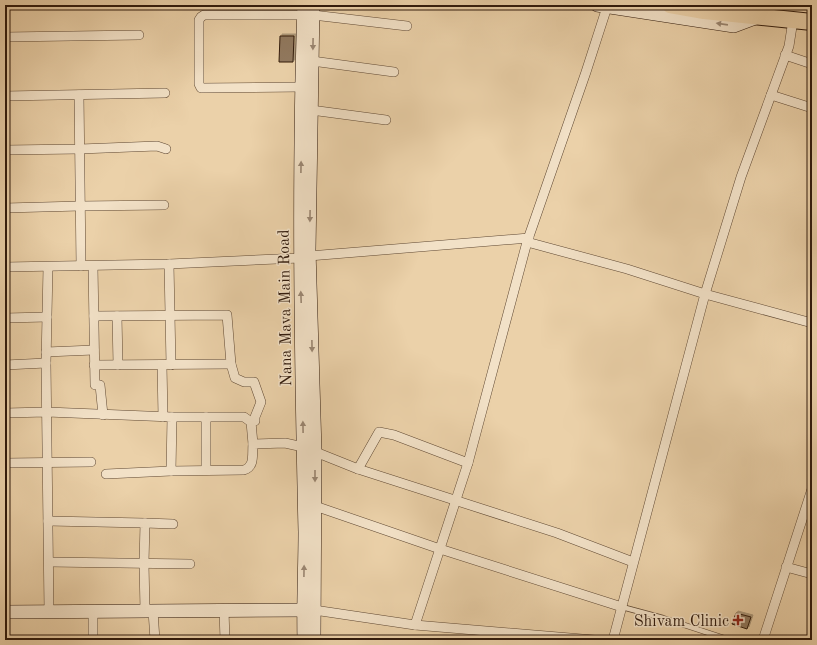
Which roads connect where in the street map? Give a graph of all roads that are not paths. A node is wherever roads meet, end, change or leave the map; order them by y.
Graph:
1 (670, 5) edge
2 (602, 6) edge
3 (308, 10) edge
4 (759, 17) junction
5 (793, 20) junction
6 (812, 22) edge
7 (407, 26) dead end
8 (139, 35) dead end
9 (5, 37) edge
10 (786, 55) junction
11 (312, 60) junction
12 (812, 64) edge
13 (394, 72) dead end
14 (302, 87) junction
15 (165, 93) dead end
16 (79, 95) junction
17 (771, 95) junction
18 (5, 96) edge
19 (812, 108) edge
20 (311, 110) junction
21 (386, 120) dead end
22 (80, 149) junction
23 (166, 149) dead end
24 (5, 150) edge
25 (164, 205) dead end
26 (80, 206) junction
27 (5, 208) edge
28 (528, 240) junction
29 (305, 257) junction
30 (169, 264) junction
31 (81, 266) junction
32 (93, 266) junction
33 (5, 267) edge
34 (48, 267) junction
35 (706, 294) junction
36 (94, 316) junction
37 (117, 316) junction
38 (170, 316) junction
39 (47, 317) junction
40 (5, 318) edge
41 (812, 323) edge
42 (94, 350) junction
43 (46, 352) junction
44 (46, 363) junction
45 (231, 364) junction
46 (5, 365) edge
47 (94, 365) junction
48 (118, 365) junction
49 (166, 365) junction
50 (47, 412) junction
51 (5, 414) edge
52 (103, 415) junction
53 (167, 417) junction
54 (206, 417) junction
55 (255, 421) dead end
56 (253, 444) junction
57 (309, 449) junction
58 (5, 462) edge
59 (48, 462) junction
60 (91, 462) dead end
61 (468, 463) junction
62 (358, 469) junction
63 (206, 470) junction
64 (171, 471) junction
65 (106, 474) dead end
66 (812, 490) edge
67 (456, 501) junction
68 (315, 506) junction
69 (48, 521) junction
70 (145, 523) junction
71 (173, 524) dead end
72 (440, 549) junction
73 (49, 562) junction
74 (633, 562) junction
75 (144, 563) junction
76 (190, 564) dead end
77 (786, 567) junction
78 (812, 574) edge
79 (622, 607) junction
80 (308, 610) junction
81 (92, 611) junction
82 (149, 611) junction
83 (224, 611) junction
84 (5, 612) edge
85 (50, 612) junction
86 (415, 625) junction
87 (93, 640) edge
88 (155, 640) edge
89 (225, 640) edge
90 (304, 640) edge
91 (314, 640) edge
92 (594, 640) edge
93 (613, 640) edge
94 (730, 640) edge
95 (763, 640) edge

1 - 4 highway
4 -> 2 street
2 - 28 street
3 - 7 street
3 -> 11 street, Nana Mava Main Road
3 - 14 street, Nana Mava Main Road
3 - 14 street
4 - 5 highway
5 - 6 highway
5 - 10 street
8 - 9 street
10 - 12 street
10 - 17 street
11 - 13 street
11 - 20 street, Nana Mava Main Road
29 -> 14 street, Nana Mava Main Road
15 - 16 street
16 - 18 street
16 - 22 street
17 - 19 street
17 - 35 street
20 - 21 street
20 -> 29 street, Nana Mava Main Road
22 - 23 street
22 - 24 street
22 - 26 street
25 - 26 street
26 - 27 street
26 - 31 street
28 - 29 street
28 - 35 street
28 - 61 street
29 - 30 street
29 - 57 street, Nana Mava Main Road
30 - 32 street
30 - 38 street
31 - 32 street
31 - 34 street
32 - 36 street
33 - 34 street
34 - 39 street
35 - 41 street
35 - 74 street
36 - 37 street
36 - 42 street
37 - 38 street
37 - 48 street
38 - 45 street
38 - 49 street
39 - 40 street
39 - 43 street
42 - 43 street
42 - 47 street
43 - 44 street
44 - 46 street
44 - 50 street
45 - 49 street
45 - 55 street
47 - 48 street
47 - 52 street
48 - 49 street
49 - 53 street
50 - 51 street
50 - 52 street
50 - 59 street
52 - 53 street
53 - 54 street
53 - 64 street
54 - 56 street
54 - 63 street
56 - 57 street
56 - 63 street
57 - 62 street
57 -> 68 street, Nana Mava Main Road
80 -> 57 street, Nana Mava Main Road
58 - 59 street
59 - 60 street
59 - 69 street
61 - 62 street
61 - 67 street
62 - 67 street
63 - 64 street
64 - 65 street
66 - 77 street
67 - 72 street
67 - 74 street
68 - 72 street
68 - 80 street, Nana Mava Main Road
69 - 70 street
69 - 73 street
70 - 71 street
70 - 75 street
72 - 79 street
72 - 86 street
73 - 75 street
73 - 85 street
74 - 79 street
75 - 76 street
75 - 82 street
77 - 78 street
77 - 95 street
79 - 93 street
79 - 94 lane
80 - 83 street
80 - 86 street
80 - 90 street
80 - 91 street
81 - 82 street
81 - 85 street
81 - 87 street
82 - 83 street
82 - 88 street
83 - 89 street
84 - 85 street
86 - 92 street

